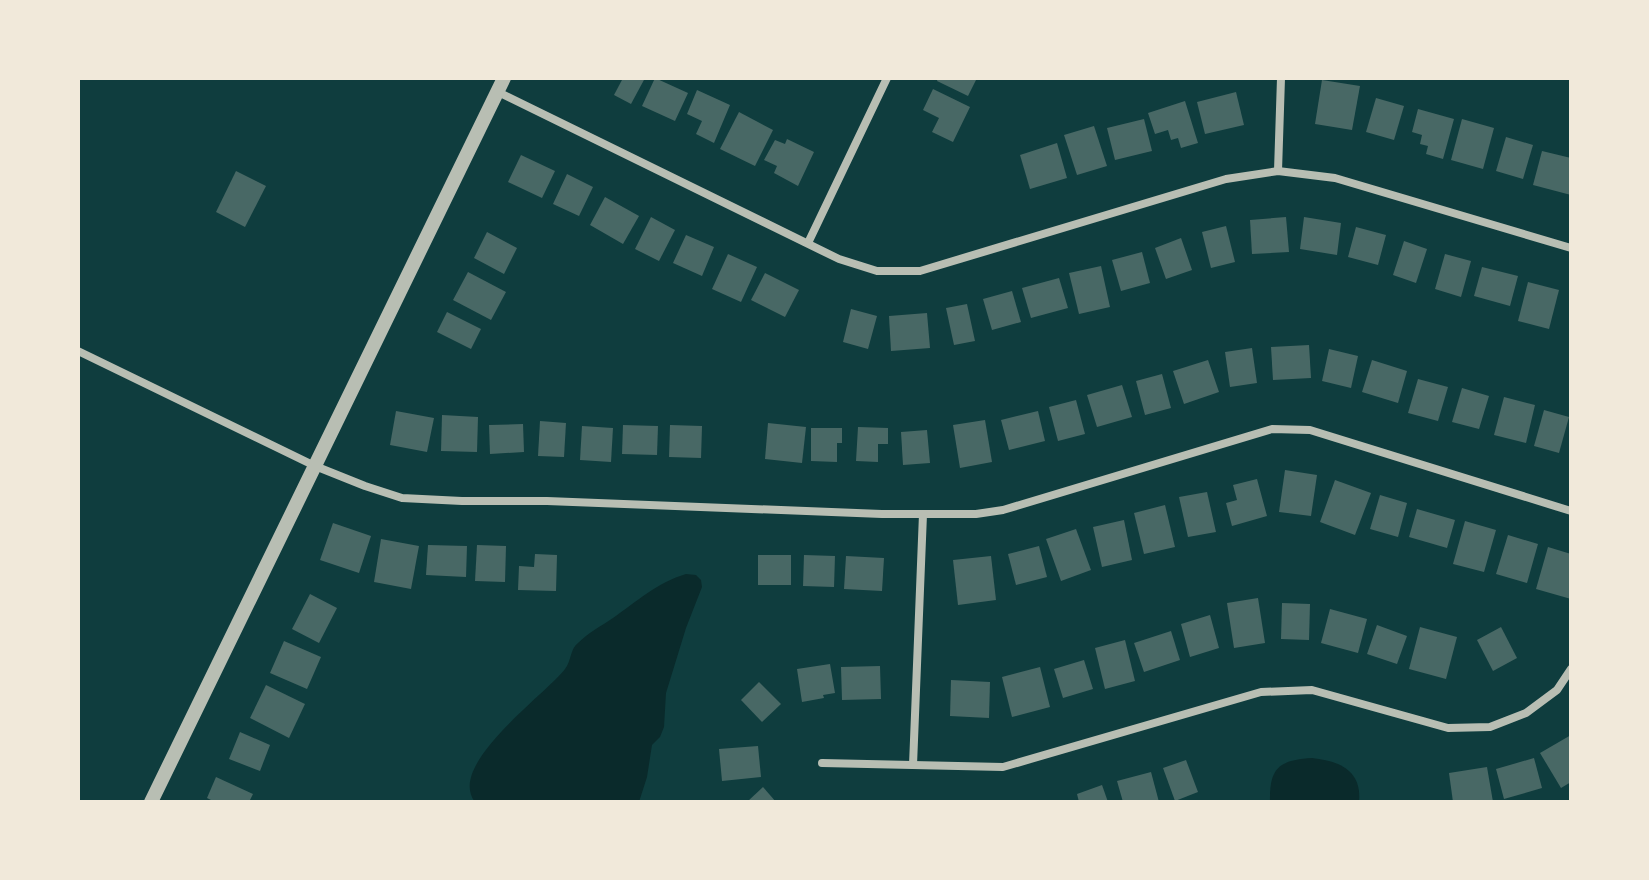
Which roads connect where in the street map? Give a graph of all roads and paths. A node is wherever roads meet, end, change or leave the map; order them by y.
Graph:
1 (887, 78) edge
2 (1281, 78) edge
3 (501, 85) edge
4 (1278, 171) junction
5 (808, 243) junction
6 (1571, 248) edge
7 (78, 351) edge
8 (315, 466) junction
9 (1571, 511) edge
10 (923, 514) junction
11 (1571, 669) edge
12 (822, 763) dead end
13 (913, 765) junction
14 (151, 802) edge

1 - 5 street
2 - 4 street
3 - 5 street
3 - 8 street
4 - 5 street
4 - 6 street
7 - 8 street
8 - 10 street
8 - 14 street
9 - 10 street
10 - 13 street
11 - 13 street
12 - 13 street

